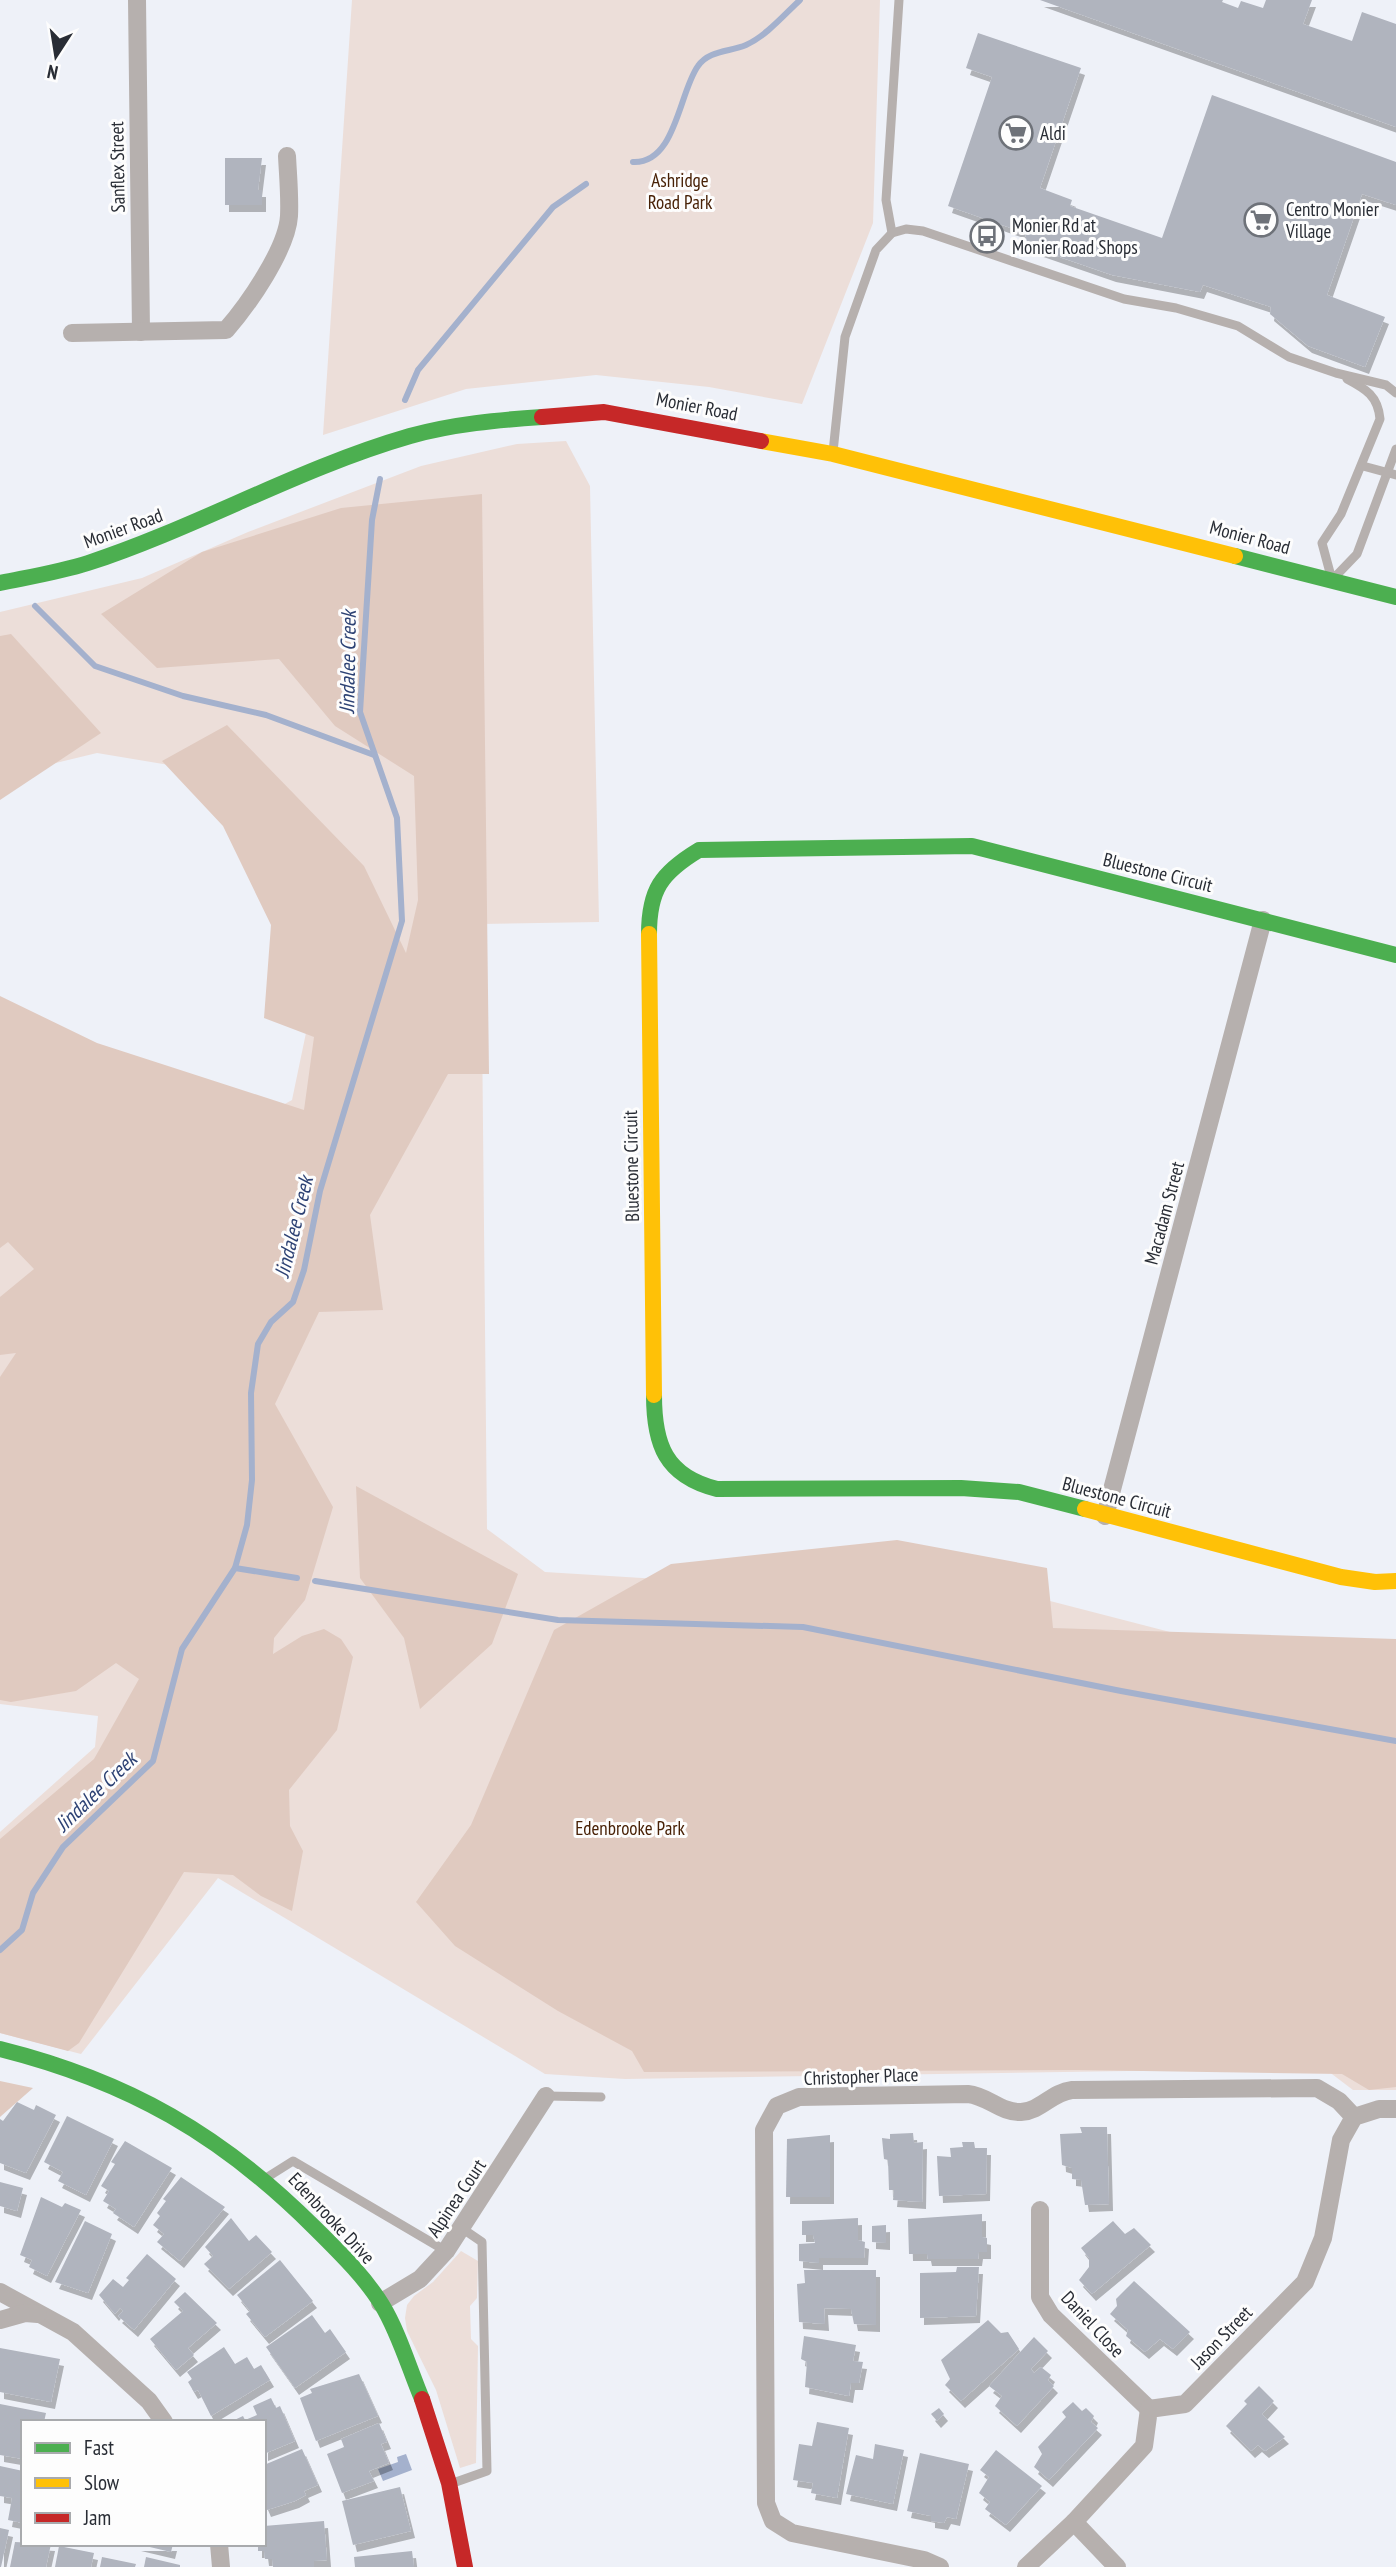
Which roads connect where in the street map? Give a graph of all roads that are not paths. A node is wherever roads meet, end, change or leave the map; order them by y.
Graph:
1 (137, 0) edge
2 (899, 0) edge
3 (287, 156) dead end
4 (892, 233) junction
5 (141, 332) junction
6 (72, 333) dead end
7 (1336, 373) junction
8 (1396, 393) edge
9 (1396, 449) edge
10 (833, 454) junction
11 (1363, 466) junction
12 (1391, 475) edge
13 (1332, 580) junction
14 (0, 583) edge
15 (1396, 597) edge
16 (1263, 920) junction
17 (1396, 955) edge
18 (1105, 1516) junction
19 (1396, 1581) edge
20 (0, 2049) edge
21 (546, 2096) joint
22 (601, 2097) dead end
23 (1396, 2109) edge
24 (1354, 2117) junction
25 (266, 2178) junction
26 (1040, 2210) dead end
27 (463, 2229) junction
28 (446, 2251) junction
29 (0, 2292) edge
30 (380, 2303) junction
31 (42, 2315) junction
32 (0, 2320) edge
33 (1149, 2409) junction
34 (163, 2420) edge
35 (451, 2484) junction
36 (1074, 2522) junction
37 (219, 2546) edge
38 (221, 2567) edge
39 (465, 2567) edge
40 (940, 2567) edge
41 (1026, 2567) edge
42 (1117, 2567) edge

1 - 5 street, Sanflex Street
2 - 4 lane
3 - 5 street
4 - 7 lane
4 - 10 lane
5 - 6 street
7 - 8 lane
7 - 11 lane
9 - 12 lane
10 - 13 street, Monier Road
10 - 14 street, Monier Road
11 - 12 lane
11 - 13 lane
12 - 13 lane
13 - 15 street, Monier Road
16 - 17 street, Bluestone Circuit
16 - 18 street, Macadam Street
16 - 18 street, Bluestone Circuit
18 - 19 street, Bluestone Circuit
20 - 25 street, Edenbrooke Drive
21 - 22 lane
21 - 27 street, Alpinea Court
23 - 24 street
24 - 33 street, Jason Street
24 - 40 street, Christopher Place
25 - 28 lane
25 - 30 street, Edenbrooke Drive
26 - 33 street, Daniel Close
27 - 28 street, Alpinea Court
27 - 35 lane
28 - 30 street, Alpinea Court
29 - 31 street
30 - 35 street, Edenbrooke Drive
31 - 32 street
31 - 34 street
33 - 36 street
35 - 39 street, Edenbrooke Drive
36 - 41 street
36 - 42 street
37 - 38 street

